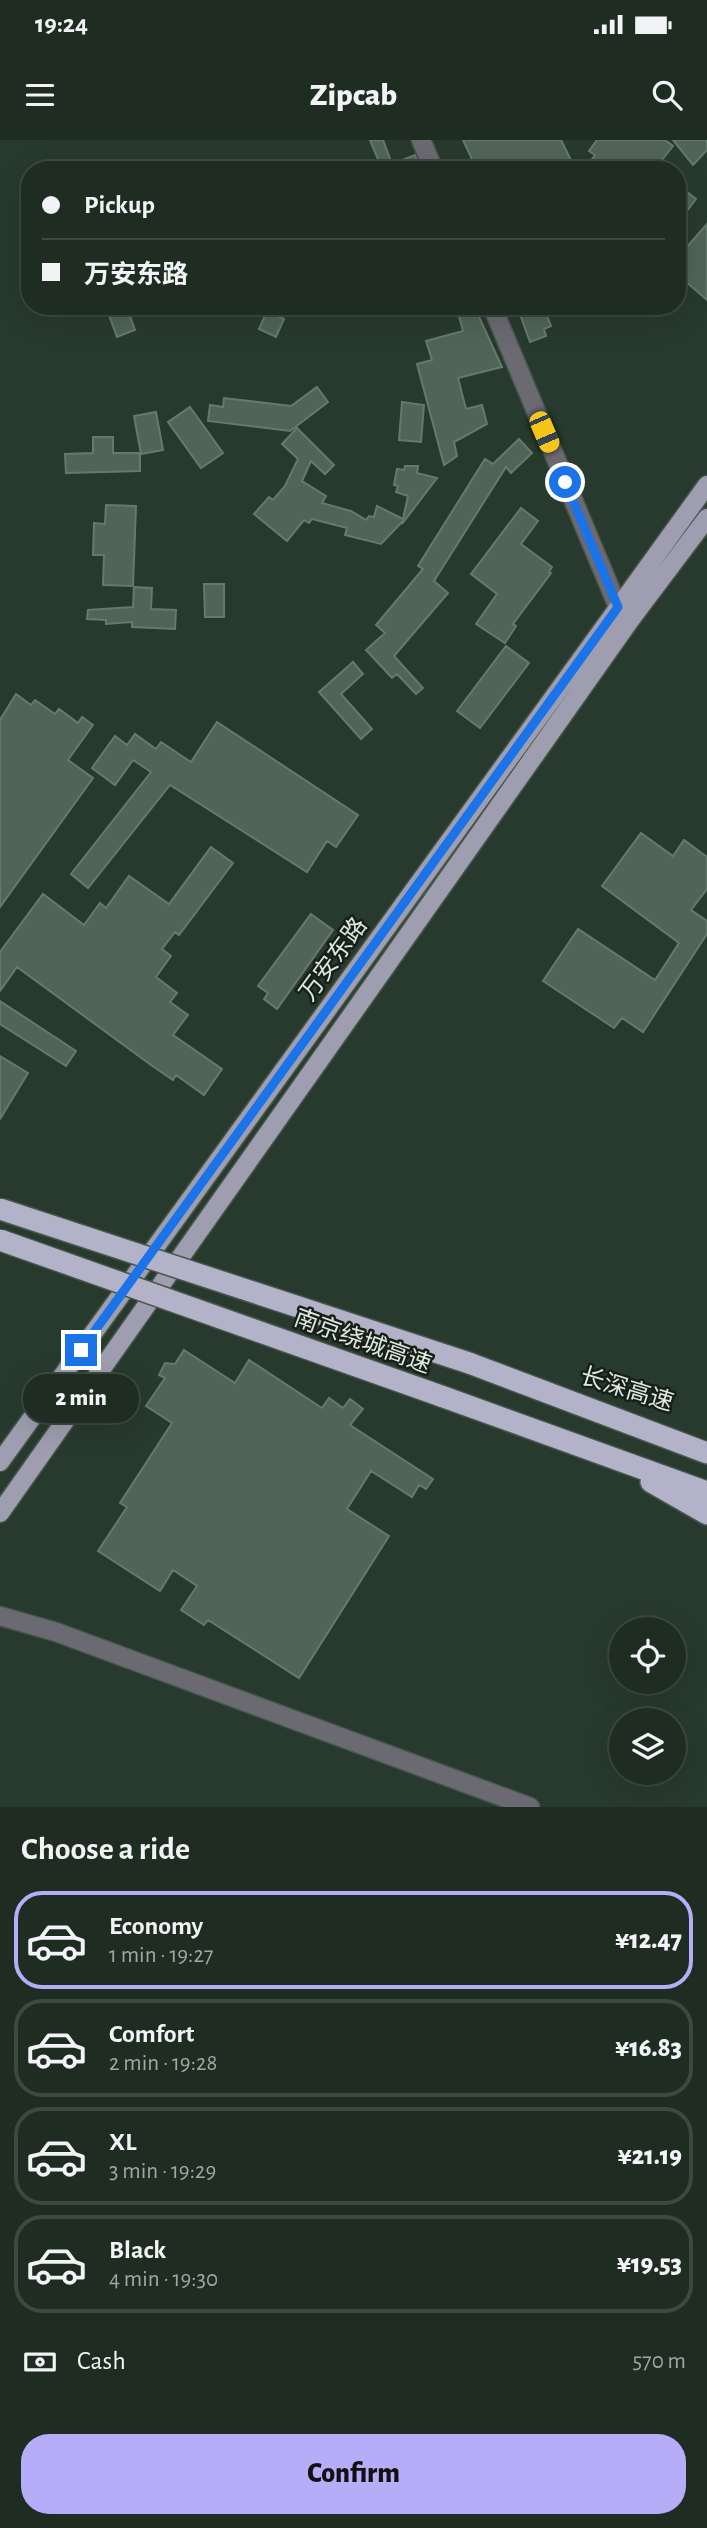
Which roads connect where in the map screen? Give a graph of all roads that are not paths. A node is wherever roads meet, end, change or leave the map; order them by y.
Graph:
1 (421, 140) edge
2 (430, 161) edge
3 (496, 315) edge
4 (707, 485) edge
5 (707, 518) edge
6 (625, 613) junction
7 (0, 1209) edge
8 (0, 1240) edge
9 (530, 1386) junction
10 (707, 1442) edge
11 (601, 1452) junction
12 (707, 1453) edge
13 (0, 1462) edge
14 (707, 1492) edge
15 (0, 1513) edge
16 (707, 1514) edge
17 (0, 1616) edge
18 (530, 1807) edge

1 - 2 street
3 - 6 street
4 - 6 main road, 万安东路
5 - 6 main road, 万安东路
6 - 13 main road, 万安东路
6 - 15 main road, 万安东路
7 - 9 highway, 南京绕城高速, bridge
8 - 11 highway, 南京绕城高速, bridge
9 - 10 highway, 长深高速
9 - 12 highway, 南京绕城高速
11 - 14 highway, 南京绕城高速
11 - 16 highway
17 - 18 street

